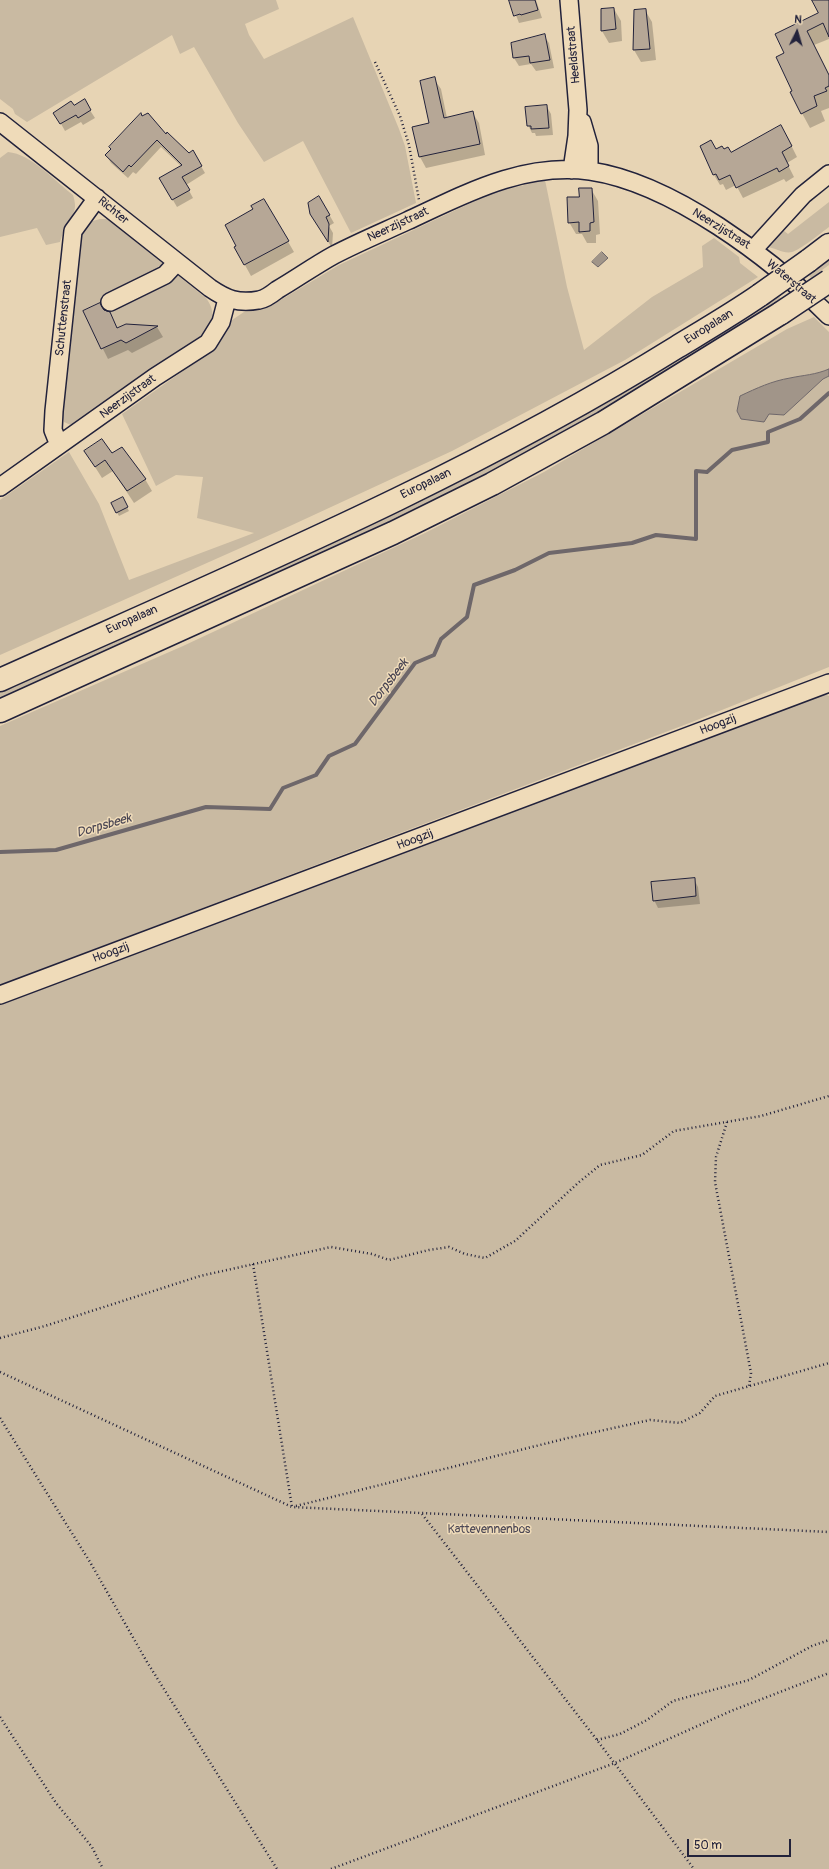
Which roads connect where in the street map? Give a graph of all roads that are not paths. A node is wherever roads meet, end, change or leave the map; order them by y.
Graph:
1 (569, 0) edge
2 (578, 110) junction
3 (3, 129) edge
4 (572, 170) junction
5 (589, 171) junction
6 (829, 174) edge
7 (97, 198) junction
8 (829, 245) edge
9 (753, 250) junction
10 (177, 262) junction
11 (829, 281) edge
12 (227, 299) junction
13 (110, 302) dead end
14 (829, 316) edge
15 (59, 445) junction
16 (0, 487) edge
17 (0, 680) edge
18 (829, 683) edge
19 (0, 711) edge
20 (0, 995) edge

1 - 2 street, Heeldstraat
2 - 4 street, Heeldstraat
2 - 5 street, Heeldstraat
3 - 7 street, Richter
4 - 5 street, Neerzijstraat
4 - 12 street, Neerzijstraat
5 - 9 street, Neerzijstraat
6 - 9 street, Neerzijstraat
7 - 10 street, Richter
7 - 15 street, Schuttenstraat
8 - 17 highway, Europalaan, bridge
9 - 14 street, Waterstraat
10 - 12 street, Richter
10 - 13 street
11 - 19 highway, bridge
12 - 15 street, Neerzijstraat
15 - 16 street, Neerzijstraat
18 - 20 street, Hoogzij

